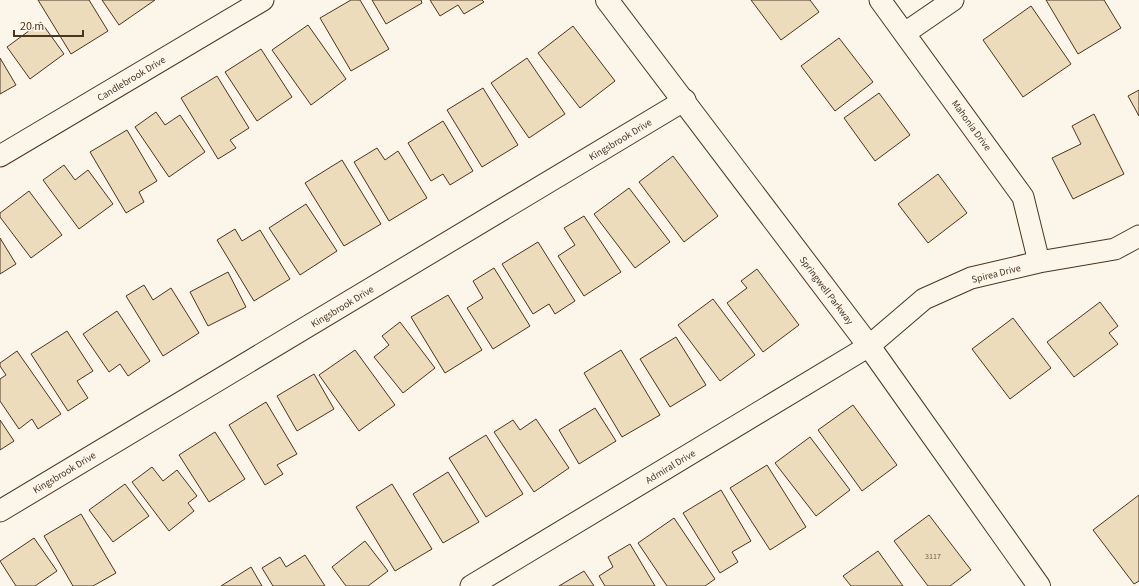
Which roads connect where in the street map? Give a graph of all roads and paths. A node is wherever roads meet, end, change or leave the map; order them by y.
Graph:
1 (263, 0) edge
2 (607, 0) edge
3 (880, 0) edge
4 (953, 0) edge
5 (905, 33) junction
6 (685, 100) junction
7 (0, 156) edge
8 (1139, 236) edge
9 (1040, 262) junction
10 (869, 346) junction
11 (0, 511) edge
12 (471, 586) edge
13 (1039, 586) edge

1 - 7 street, Candlebrook Drive
2 - 6 street, Springwell Parkway
3 - 5 street, Mahonia Drive
4 - 5 street
5 - 9 street, Mahonia Drive
6 - 10 street, Springwell Parkway
6 - 11 street, Kingsbrook Drive
8 - 9 street, Spirea Drive
9 - 10 street, Spirea Drive
10 - 12 street, Admiral Drive
10 - 13 street, Springwell Parkway

